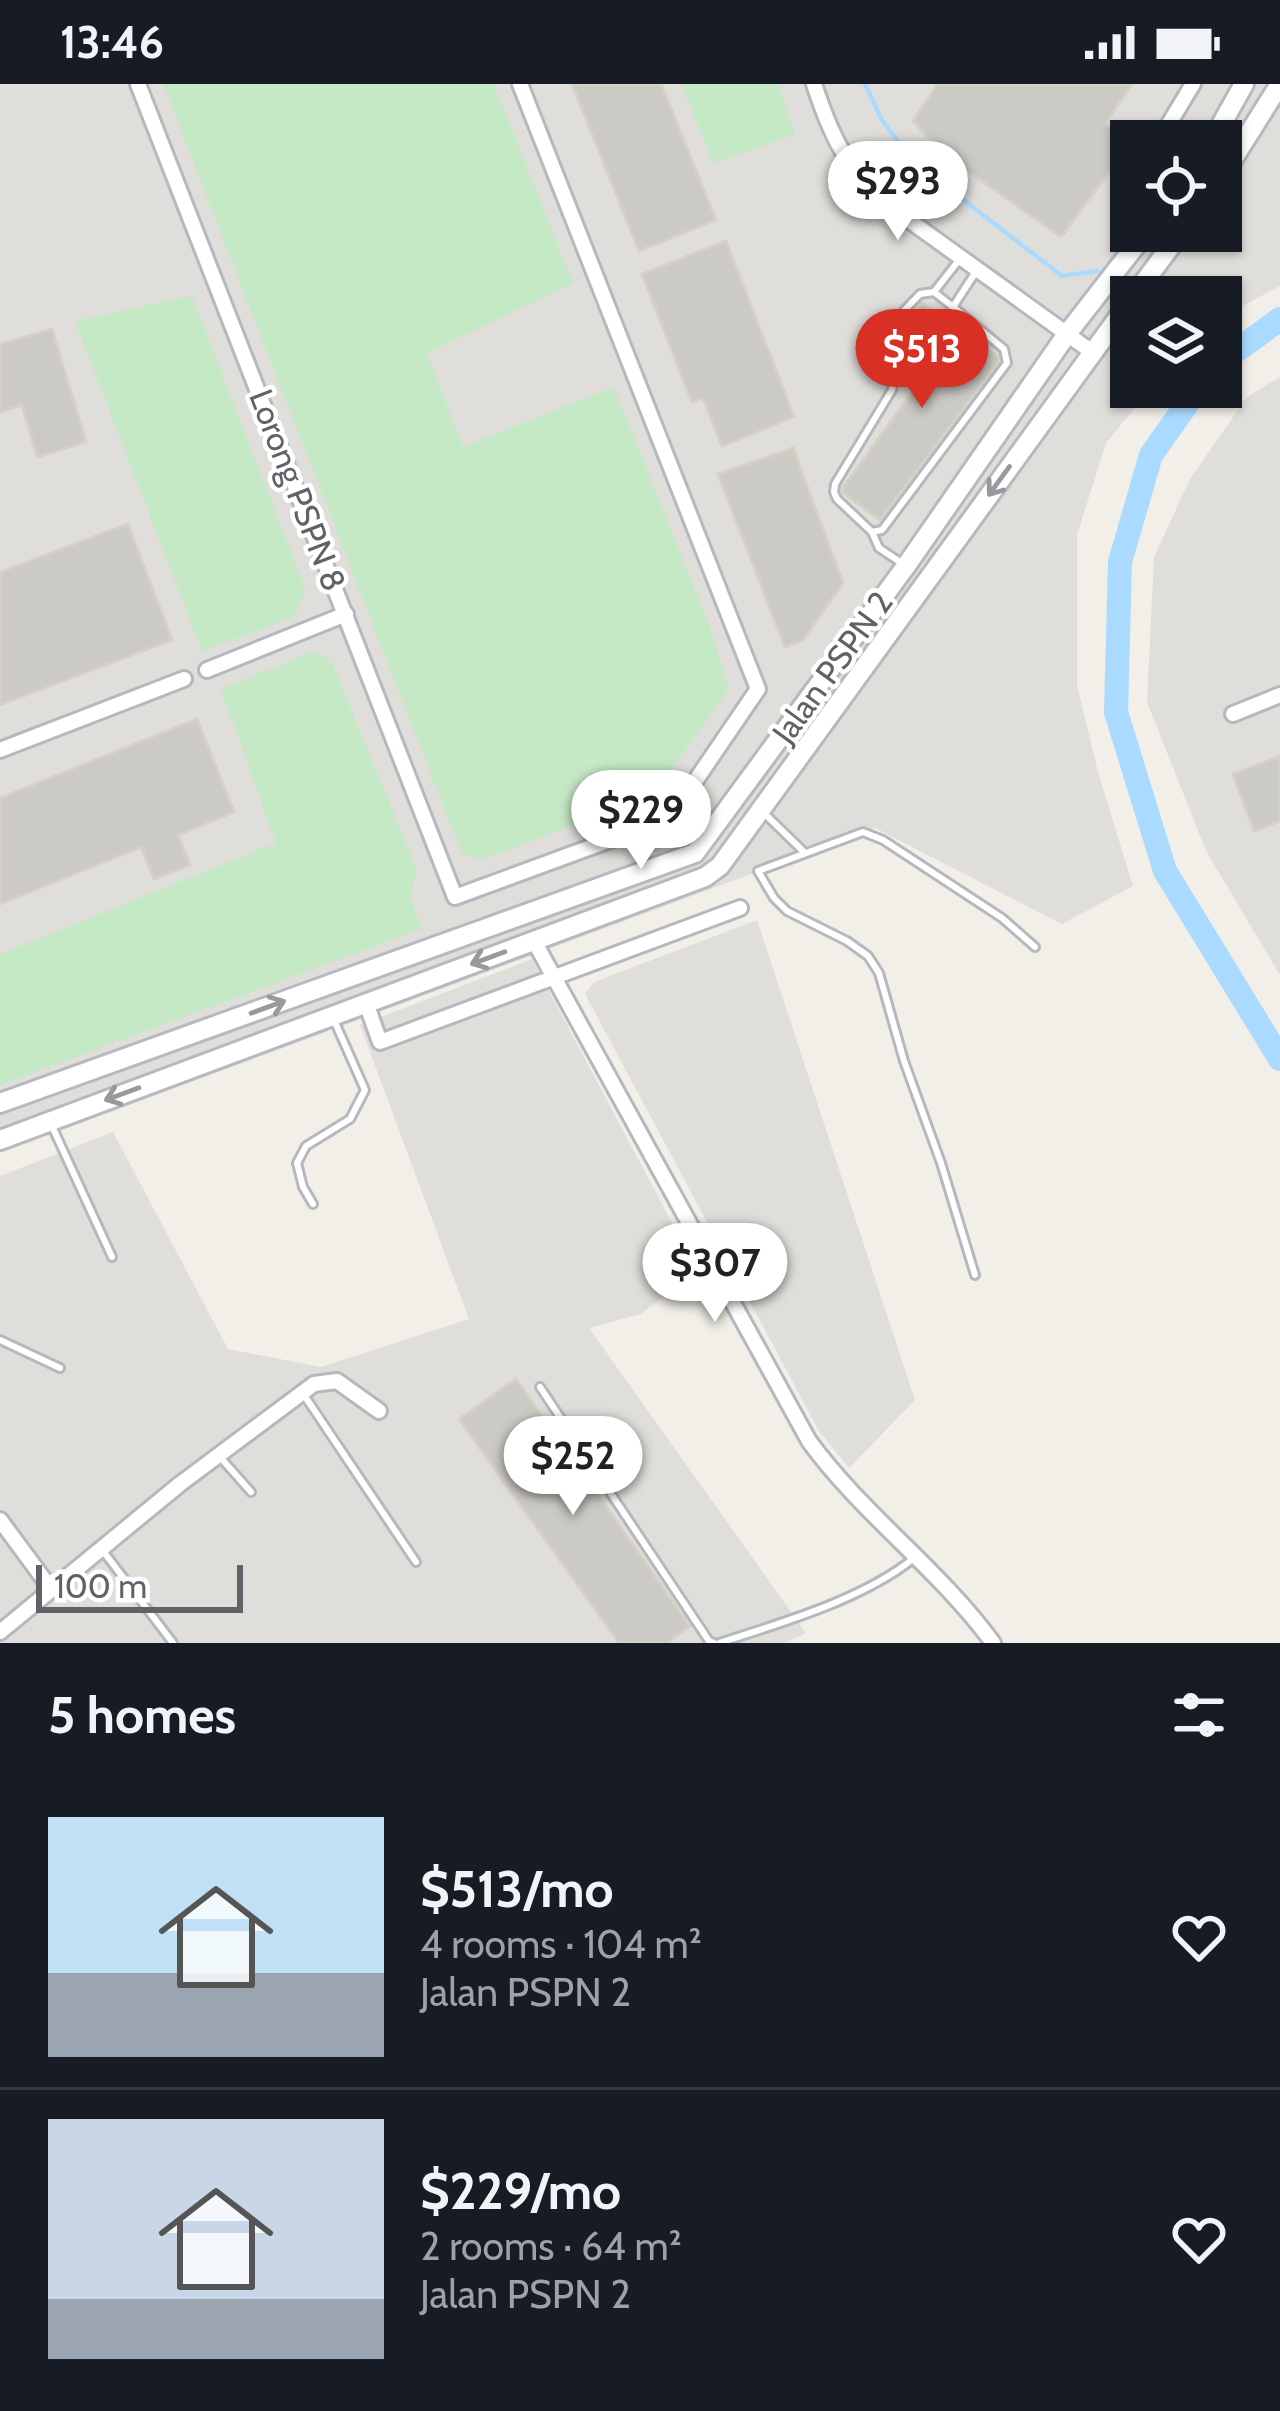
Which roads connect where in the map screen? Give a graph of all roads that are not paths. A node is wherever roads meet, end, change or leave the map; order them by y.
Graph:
1 (139, 84) edge
2 (520, 84) edge
3 (814, 84) edge
4 (1193, 84) edge
5 (1244, 84) edge
6 (1280, 84) edge
7 (1171, 120) edge
8 (1224, 120) edge
9 (1242, 145) edge
10 (1131, 252) edge
11 (961, 257) junction
12 (978, 270) junction
13 (934, 292) junction
14 (953, 307) junction
15 (1110, 328) edge
16 (1067, 334) junction
17 (1092, 352) junction
18 (872, 532) junction
19 (906, 566) junction
20 (346, 614) junction
21 (207, 670) dead end
22 (184, 679) dead end
23 (1280, 695) edge
24 (1233, 714) dead end
25 (0, 750) edge
26 (760, 810) junction
27 (806, 854) junction
28 (740, 908) dead end
29 (534, 941) junction
30 (1035, 947) dead end
31 (553, 978) junction
32 (366, 1004) junction
33 (332, 1016) junction
34 (0, 1103) edge
35 (50, 1121) junction
36 (0, 1140) edge
37 (313, 1204) dead end
38 (112, 1257) dead end
39 (975, 1275) dead end
40 (0, 1340) edge
41 (60, 1368) dead end
42 (540, 1387) dead end
43 (302, 1392) junction
44 (379, 1411) dead end
45 (218, 1455) junction
46 (251, 1492) dead end
47 (0, 1520) edge
48 (101, 1549) junction
49 (917, 1556) junction
50 (416, 1562) dead end
51 (51, 1589) junction
52 (0, 1632) edge
53 (173, 1643) edge
54 (717, 1643) edge
55 (993, 1643) edge

1 - 20 street, Lorong PSPN 8
2 - 20 street, Lorong PSPN 8
3 - 11 street
4 - 7 street
5 - 8 street
6 - 9 street
10 - 16 street, Jalan PSPN 2
11 - 12 street
11 - 13 lane
12 - 14 lane
12 - 16 street
13 - 14 lane
13 - 18 lane
14 - 18 lane
15 - 17 street, Jalan PSPN 2
16 - 17 street
16 - 19 street, Jalan PSPN 2
17 -> 26 street, Jalan PSPN 2
18 - 19 lane
34 -> 19 street, Jalan PSPN 2
20 - 21 street
22 - 25 street
23 - 24 street
26 - 27 lane
26 - 29 street, Jalan PSPN 2
27 - 30 lane
27 - 39 lane
28 - 31 street
29 - 31 street
29 -> 32 street, Jalan PSPN 2
31 - 32 street
31 - 49 street
32 - 33 street, Jalan PSPN 2
33 -> 35 street, Jalan PSPN 2
33 - 37 lane
35 - 36 street, Jalan PSPN 2
35 - 38 lane
40 - 41 lane
42 - 54 lane
43 - 44 street
43 - 45 street
43 - 50 lane
45 - 46 lane
45 - 48 street
47 - 51 street
48 - 51 street
48 - 53 lane
49 - 54 lane
49 - 55 street
51 - 52 street

